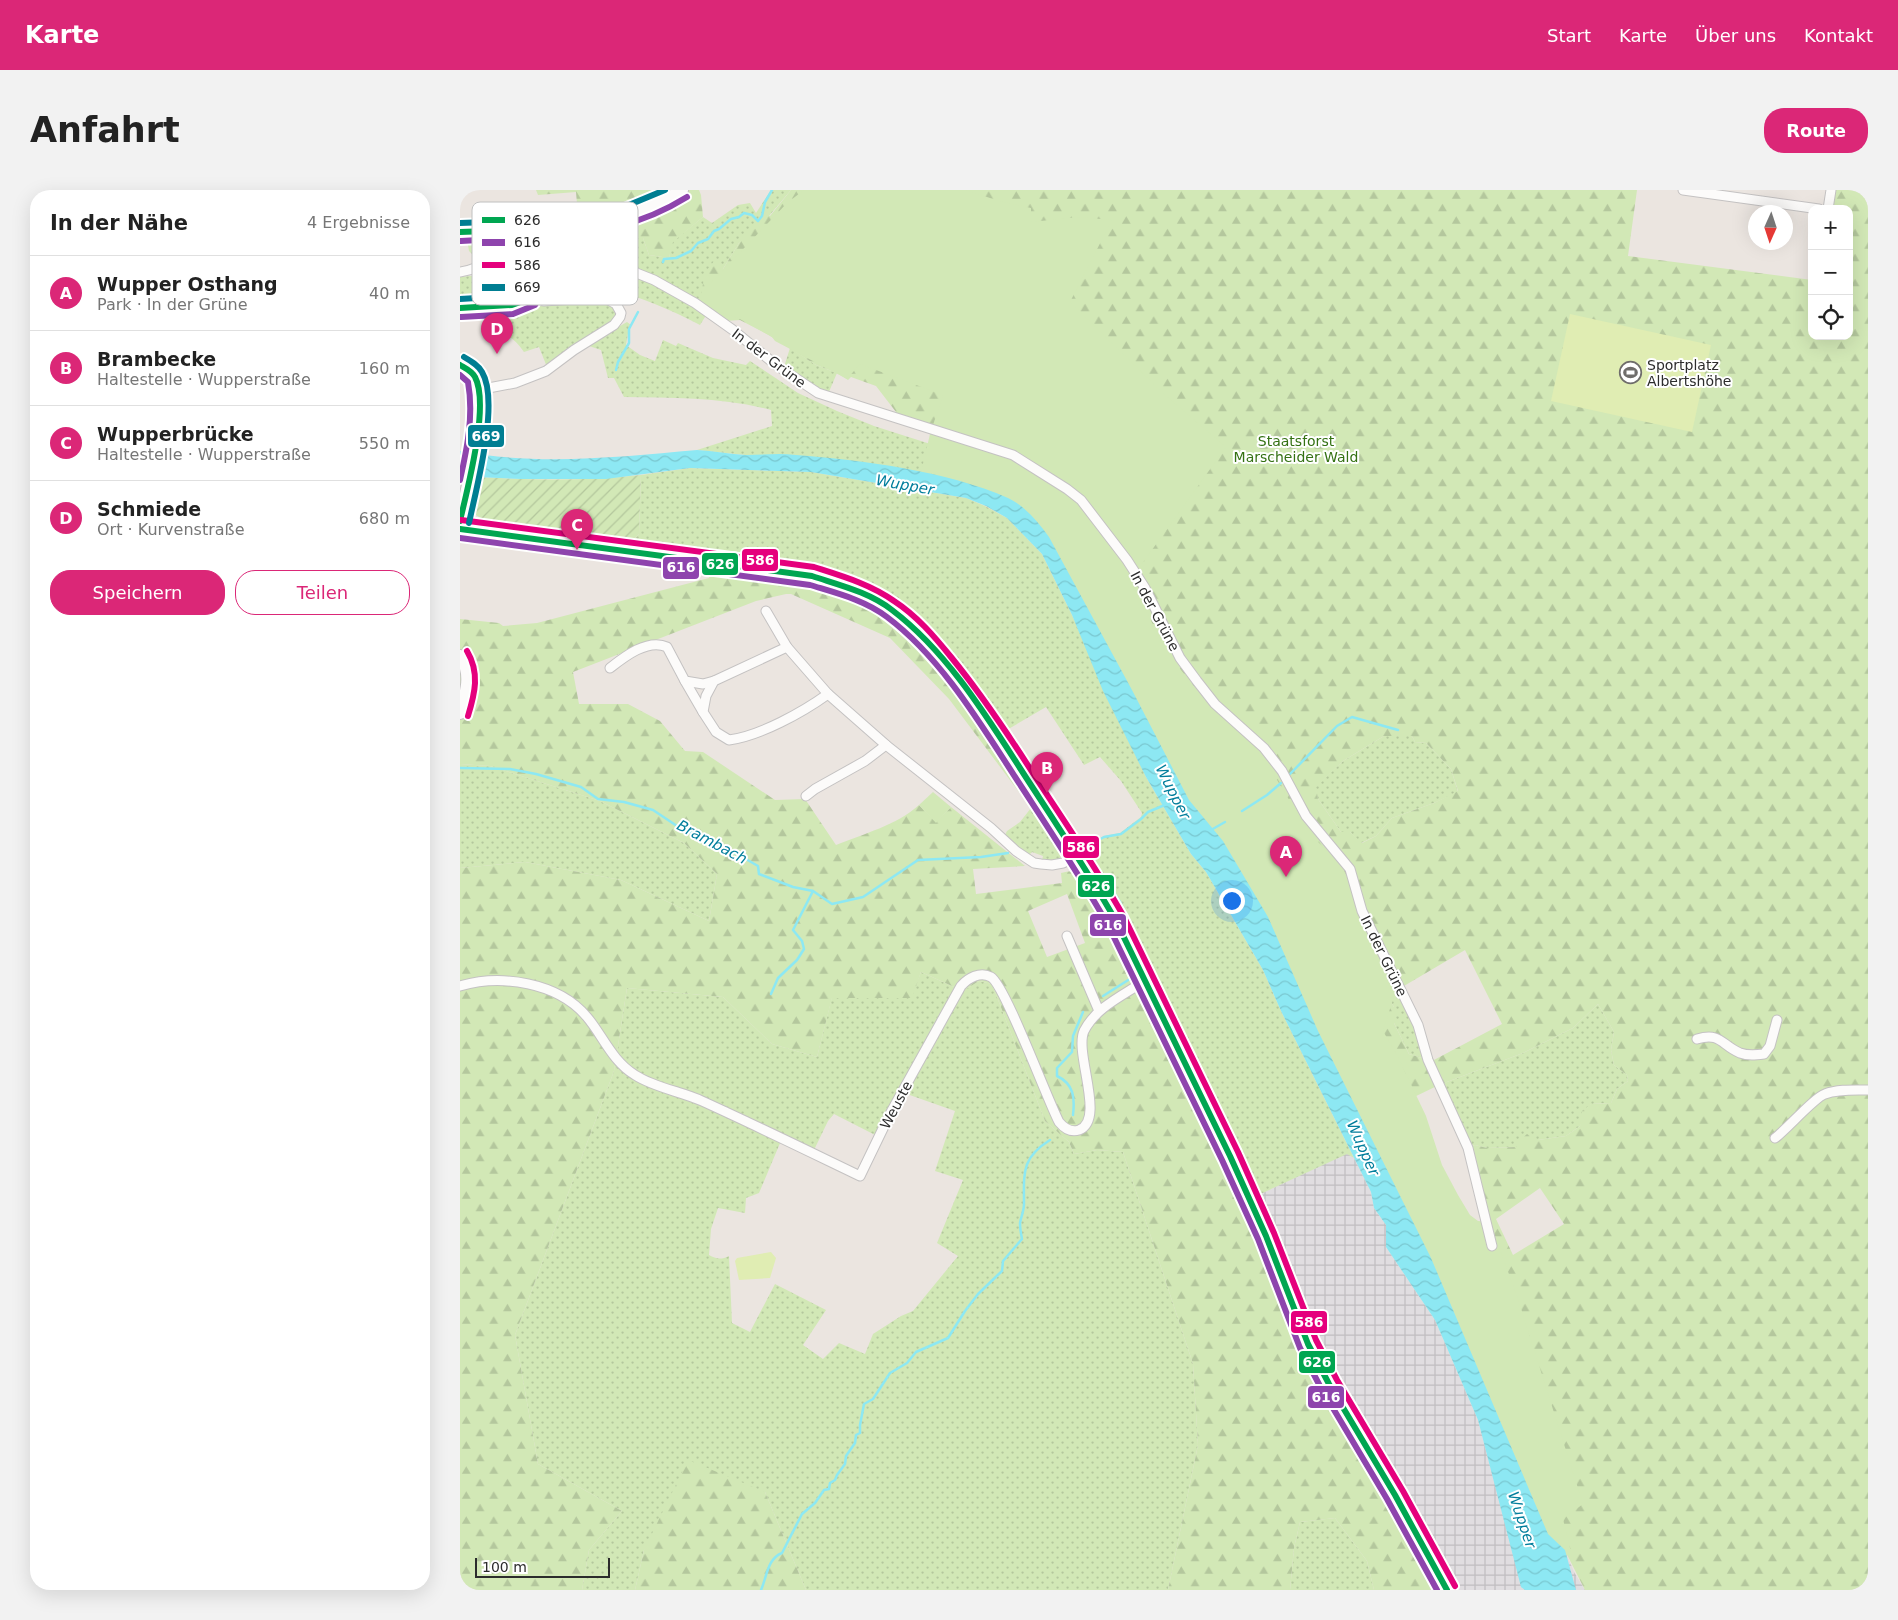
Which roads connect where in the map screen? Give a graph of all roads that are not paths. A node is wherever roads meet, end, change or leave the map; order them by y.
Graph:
1 (682, 190) edge
2 (1683, 190) edge
3 (1831, 190) edge
4 (1829, 205) edge
5 (1808, 207) edge
6 (638, 211) edge
7 (638, 274) edge
8 (512, 305) edge
9 (617, 305) edge
10 (460, 308) edge
11 (460, 366) edge
12 (478, 390) junction
13 (460, 521) edge
14 (460, 529) edge
15 (766, 611) dead end
16 (786, 647) junction
17 (460, 656) edge
18 (610, 668) dead end
19 (714, 681) junction
20 (685, 682) junction
21 (828, 694) junction
22 (703, 712) junction
23 (460, 713) edge
24 (886, 745) junction
25 (806, 796) dead end
26 (1077, 856) junction
27 (1067, 936) dead end
28 (1146, 980) junction
29 (460, 986) edge
30 (1098, 1011) junction
31 (1777, 1020) dead end
32 (1697, 1040) dead end
33 (1868, 1090) edge
34 (1775, 1138) dead end
35 (1492, 1246) dead end
36 (1448, 1590) edge

1 - 6 main road
2 - 5 street
3 - 4 street
7 - 35 street, In der Grüne
8 - 10 main road
9 - 12 street
11 - 12 main road
12 - 13 main road
14 - 26 main road
15 - 16 street
16 - 19 street
16 - 21 street
17 - 23 main road
18 - 20 street
19 - 20 street
19 - 22 street
20 - 22 street
21 - 22 street
21 - 24 street
24 - 25 street
24 - 26 street
26 - 28 main road
27 - 30 street
28 - 30 street, Weuste
28 - 36 main road
29 - 30 street, Weuste
31 - 32 street
33 - 34 street

